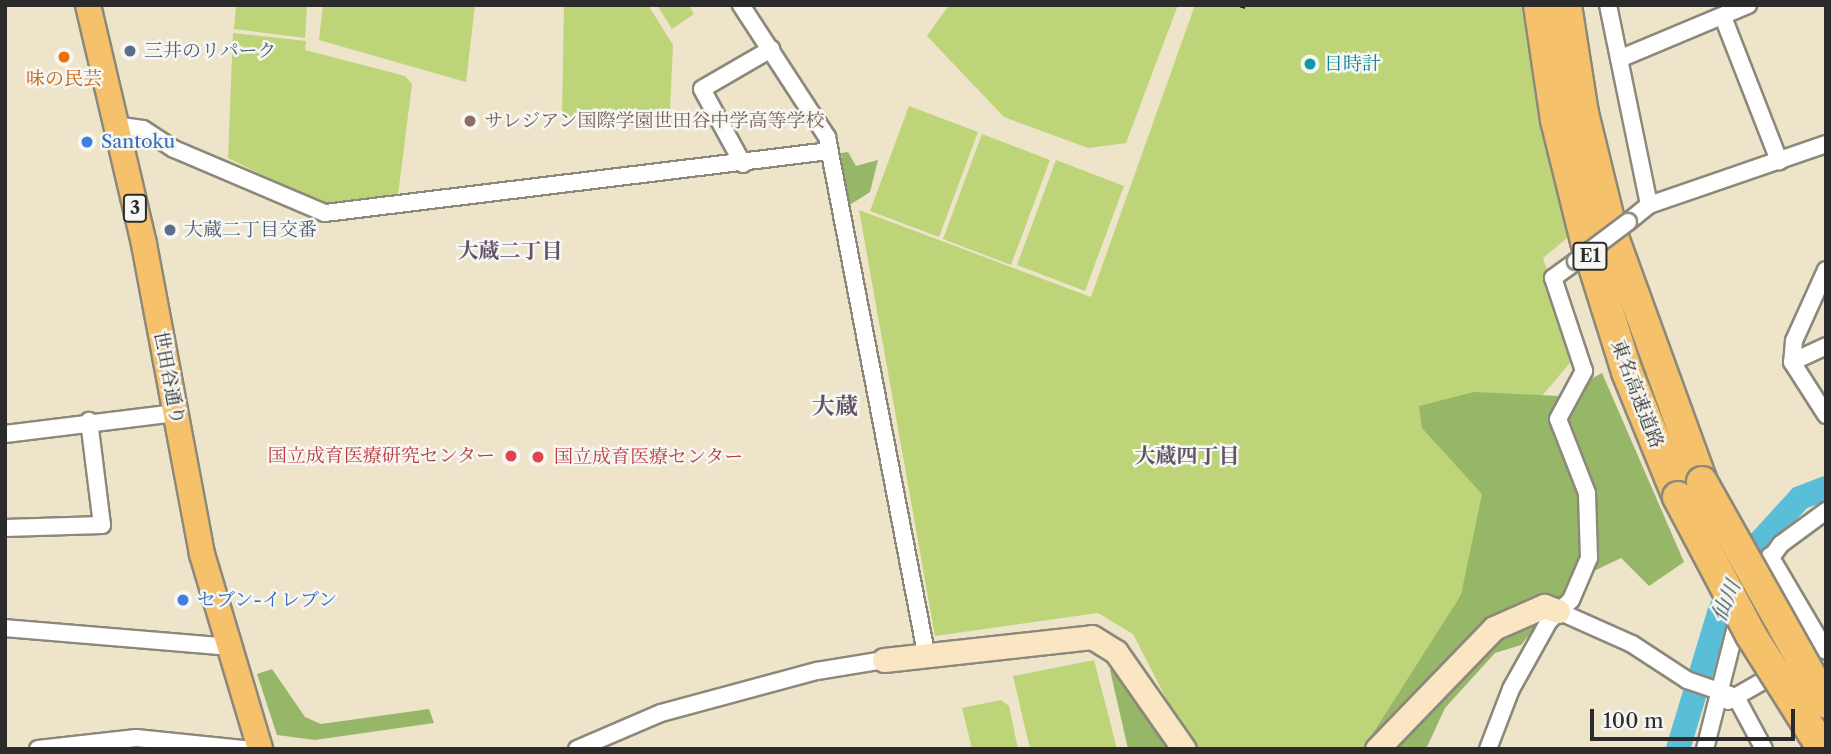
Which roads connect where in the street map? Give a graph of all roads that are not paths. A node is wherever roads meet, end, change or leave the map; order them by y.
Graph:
1 (88, 5) edge
2 (741, 5) edge
3 (1539, 5) edge
4 (1566, 5) edge
5 (1608, 5) edge
6 (1748, 5) edge
7 (1723, 17) junction
8 (771, 49) junction
9 (1619, 59) junction
10 (114, 125) junction
11 (1826, 144) edge
12 (829, 151) junction
13 (1779, 161) junction
14 (743, 164) junction
15 (1649, 205) junction
16 (1826, 270) edge
17 (1826, 346) edge
18 (1792, 362) junction
19 (176, 413) junction
20 (1826, 415) edge
21 (89, 422) junction
22 (5, 435) edge
23 (1690, 490) junction
24 (1826, 511) edge
25 (5, 528) edge
26 (1770, 556) junction
27 (1558, 611) junction
28 (5, 628) edge
29 (229, 647) junction
30 (1825, 648) edge
31 (926, 653) junction
32 (884, 660) joint
33 (1729, 692) junction
34 (1826, 704) edge
35 (105, 744) edge
36 (596, 745) edge
37 (38, 749) edge
38 (246, 749) edge
39 (260, 749) edge
40 (577, 749) edge
41 (1184, 749) edge
42 (1377, 749) edge
43 (1488, 749) edge
44 (1705, 749) edge
45 (1765, 749) edge
46 (1823, 749) edge

1 - 10 main road, 世田谷通り / 3
2 - 8 street
3 - 23 highway, 東名高速道路 / E1
4 - 23 highway, 東名高速道路 / E1
5 - 9 street
6 - 7 street
7 - 9 street
7 - 13 street
8 - 12 street
8 - 14 street
9 - 15 street
10 - 14 street
10 - 19 main road, 世田谷通り / 3
11 - 13 street
12 - 14 street
12 - 31 street
13 - 15 street
15 - 27 street, bridge
16 - 18 street
17 - 18 street
18 - 20 street
19 - 21 street
19 - 29 main road, 世田谷通り / 3
21 - 22 street
21 - 25 street
23 - 34 highway, 東名高速道路 / E1, bridge
23 - 46 highway, 東名高速道路 / E1, bridge
24 - 26 street
26 - 30 street
26 - 33 street
27 - 33 street
27 - 42 street
27 - 43 street
28 - 29 street
29 - 39 main road, 世田谷通り / 3
30 - 33 street
31 - 32 street
31 - 41 street
32 - 36 street
33 - 44 street
33 - 45 street
35 - 37 street
35 - 38 street
36 - 40 street

